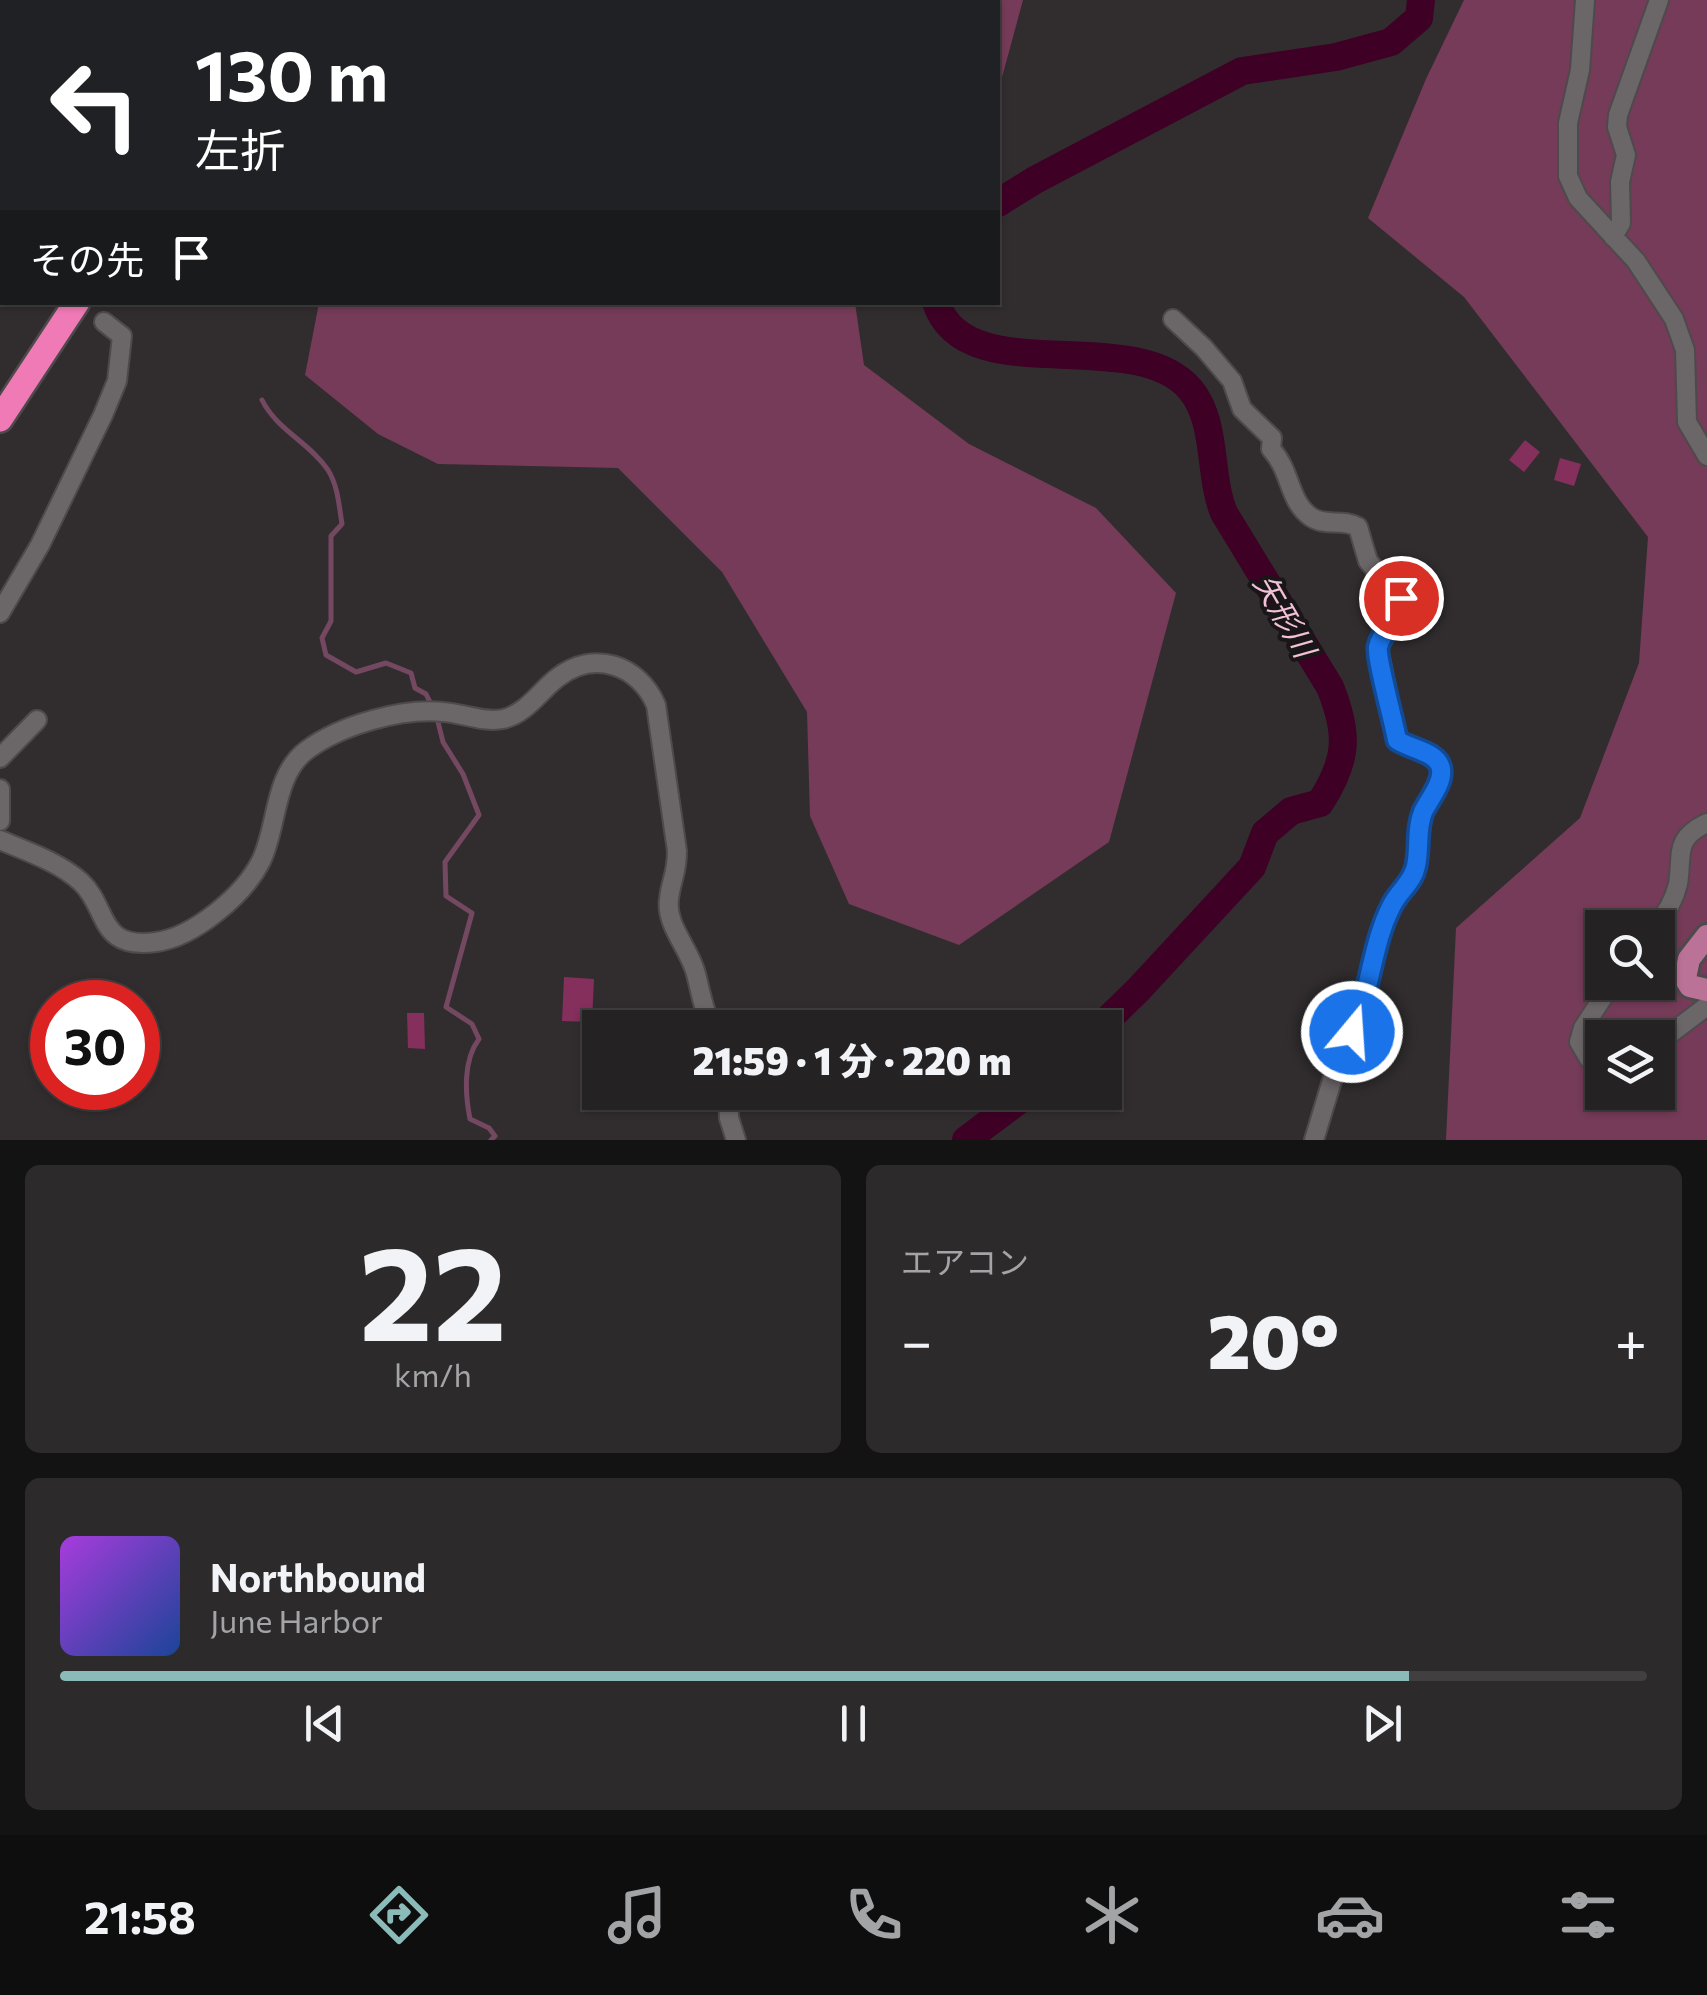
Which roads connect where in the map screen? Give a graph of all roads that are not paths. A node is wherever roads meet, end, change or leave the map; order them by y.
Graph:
1 (1585, 0) edge
2 (1658, 0) edge
3 (1613, 237) junction
4 (60, 305) edge
5 (75, 305) edge
6 (1173, 319) dead end
7 (104, 322) dead end
8 (0, 398) edge
9 (0, 419) edge
10 (1707, 456) edge
11 (0, 613) edge
12 (38, 720) dead end
13 (0, 758) edge
14 (0, 789) edge
15 (0, 820) edge
16 (1707, 823) edge
17 (0, 840) edge
18 (1667, 910) edge
19 (1707, 936) edge
20 (1707, 990) edge
21 (1707, 1006) edge
22 (704, 1010) edge
23 (1585, 1024) edge
24 (1675, 1030) edge
25 (1585, 1051) edge
26 (729, 1110) edge
27 (736, 1140) edge
28 (1314, 1140) edge

1 - 3 street
2 - 3 street
3 - 10 street
4 - 8 highway
5 - 9 highway
6 - 28 street
7 - 11 street
12 - 13 street
14 - 15 street
16 - 18 street
17 - 22 street
19 - 20 main road
21 - 24 street
23 - 25 street
26 - 27 street

